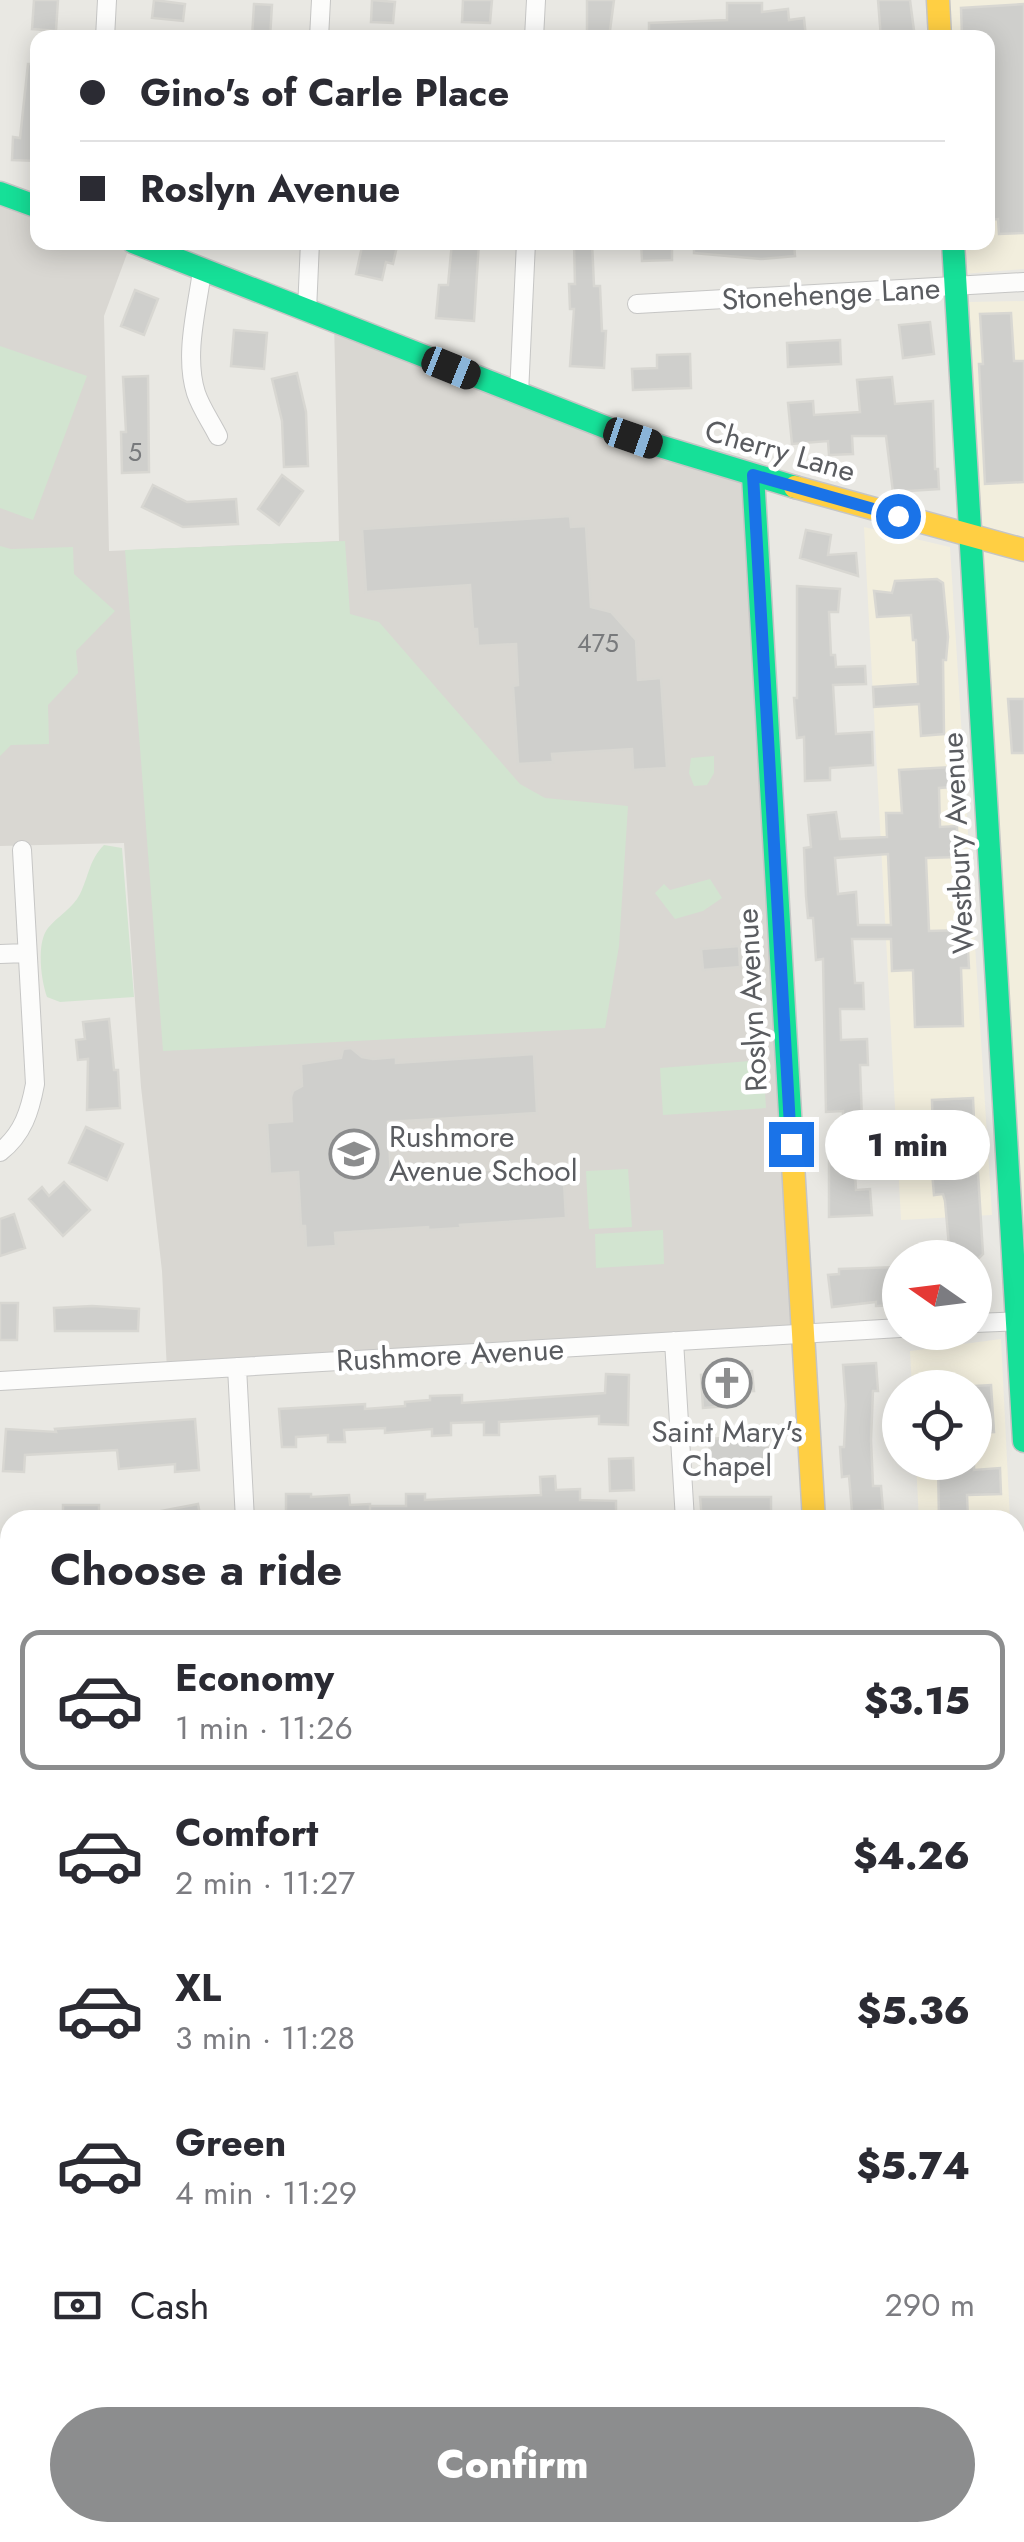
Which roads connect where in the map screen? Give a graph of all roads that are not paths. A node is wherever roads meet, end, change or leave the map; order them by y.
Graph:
1 (107, 0) edge
2 (321, 0) edge
3 (536, 0) edge
4 (938, 0) edge
5 (106, 30) edge
6 (319, 30) edge
7 (534, 30) edge
8 (940, 30) edge
9 (0, 194) edge
10 (30, 204) edge
11 (152, 250) edge
12 (310, 250) edge
13 (526, 250) edge
14 (954, 250) edge
15 (202, 271) junction
16 (1024, 282) edge
17 (956, 286) junction
18 (637, 304) dead end
19 (307, 311) junction
20 (519, 394) junction
21 (218, 436) dead end
22 (753, 475) junction
23 (970, 536) junction
24 (1024, 550) edge
25 (22, 850) dead end
26 (27, 953) junction
27 (0, 954) edge
28 (0, 1152) edge
29 (1020, 1321) edge
30 (992, 1323) edge
31 (882, 1329) edge
32 (802, 1334) junction
33 (674, 1341) junction
34 (237, 1367) junction
35 (0, 1381) edge
36 (1024, 1441) edge
37 (244, 1510) edge
38 (683, 1510) edge
39 (813, 1510) edge

1 - 5 street
2 - 6 street
3 - 7 street
4 - 8 street
9 - 10 street
11 - 15 street, Cherry Lane
12 - 19 street
13 - 20 street
14 - 17 street, Westbury Avenue
15 - 19 street, Cherry Lane
15 - 21 street
16 - 17 street, Stonehenge Lane
17 - 18 street, Stonehenge Lane
17 - 23 street, Westbury Avenue
19 - 20 street, Cherry Lane
20 - 22 street, Cherry Lane
22 - 23 street, Cherry Lane
22 - 32 street, Roslyn Avenue
23 - 24 street, Cherry Lane
23 - 29 street, Westbury Avenue
25 - 26 street
26 - 27 street
26 - 28 street
29 - 30 street
29 - 36 street, Westbury Avenue
31 - 32 street, Rushmore Avenue
32 - 33 street, Rushmore Avenue
32 - 39 street, Roslyn Avenue
33 - 34 street, Rushmore Avenue
33 - 38 street
34 - 35 street, Rushmore Avenue
34 - 37 street

